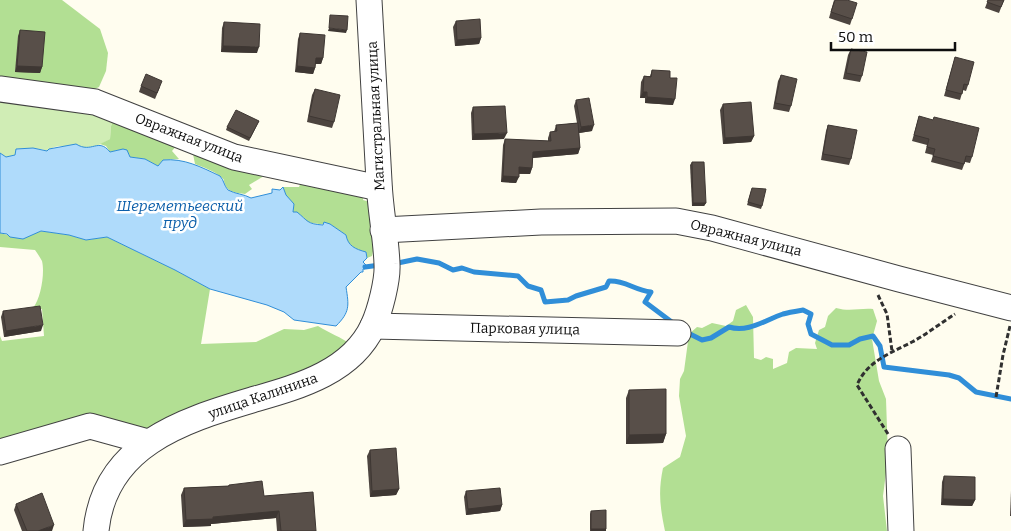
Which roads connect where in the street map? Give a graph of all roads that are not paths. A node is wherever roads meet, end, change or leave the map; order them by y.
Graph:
1 (369, 0) edge
2 (0, 89) edge
3 (379, 188) junction
4 (383, 231) junction
5 (1011, 308) edge
6 (373, 326) junction
7 (678, 333) dead end
8 (148, 442) junction
9 (898, 449) road end
10 (0, 452) edge
11 (96, 531) edge
12 (901, 531) edge

1 - 3 street, Магистральная улица
2 - 3 street, Овражная улица
3 - 4 street, Магистральная улица
4 - 5 street, Овражная улица
4 - 6 street, улица Калинина
6 - 7 street, Парковая улица
6 - 8 street, улица Калинина
8 - 10 street
8 - 11 street, улица Калинина
9 - 12 street

